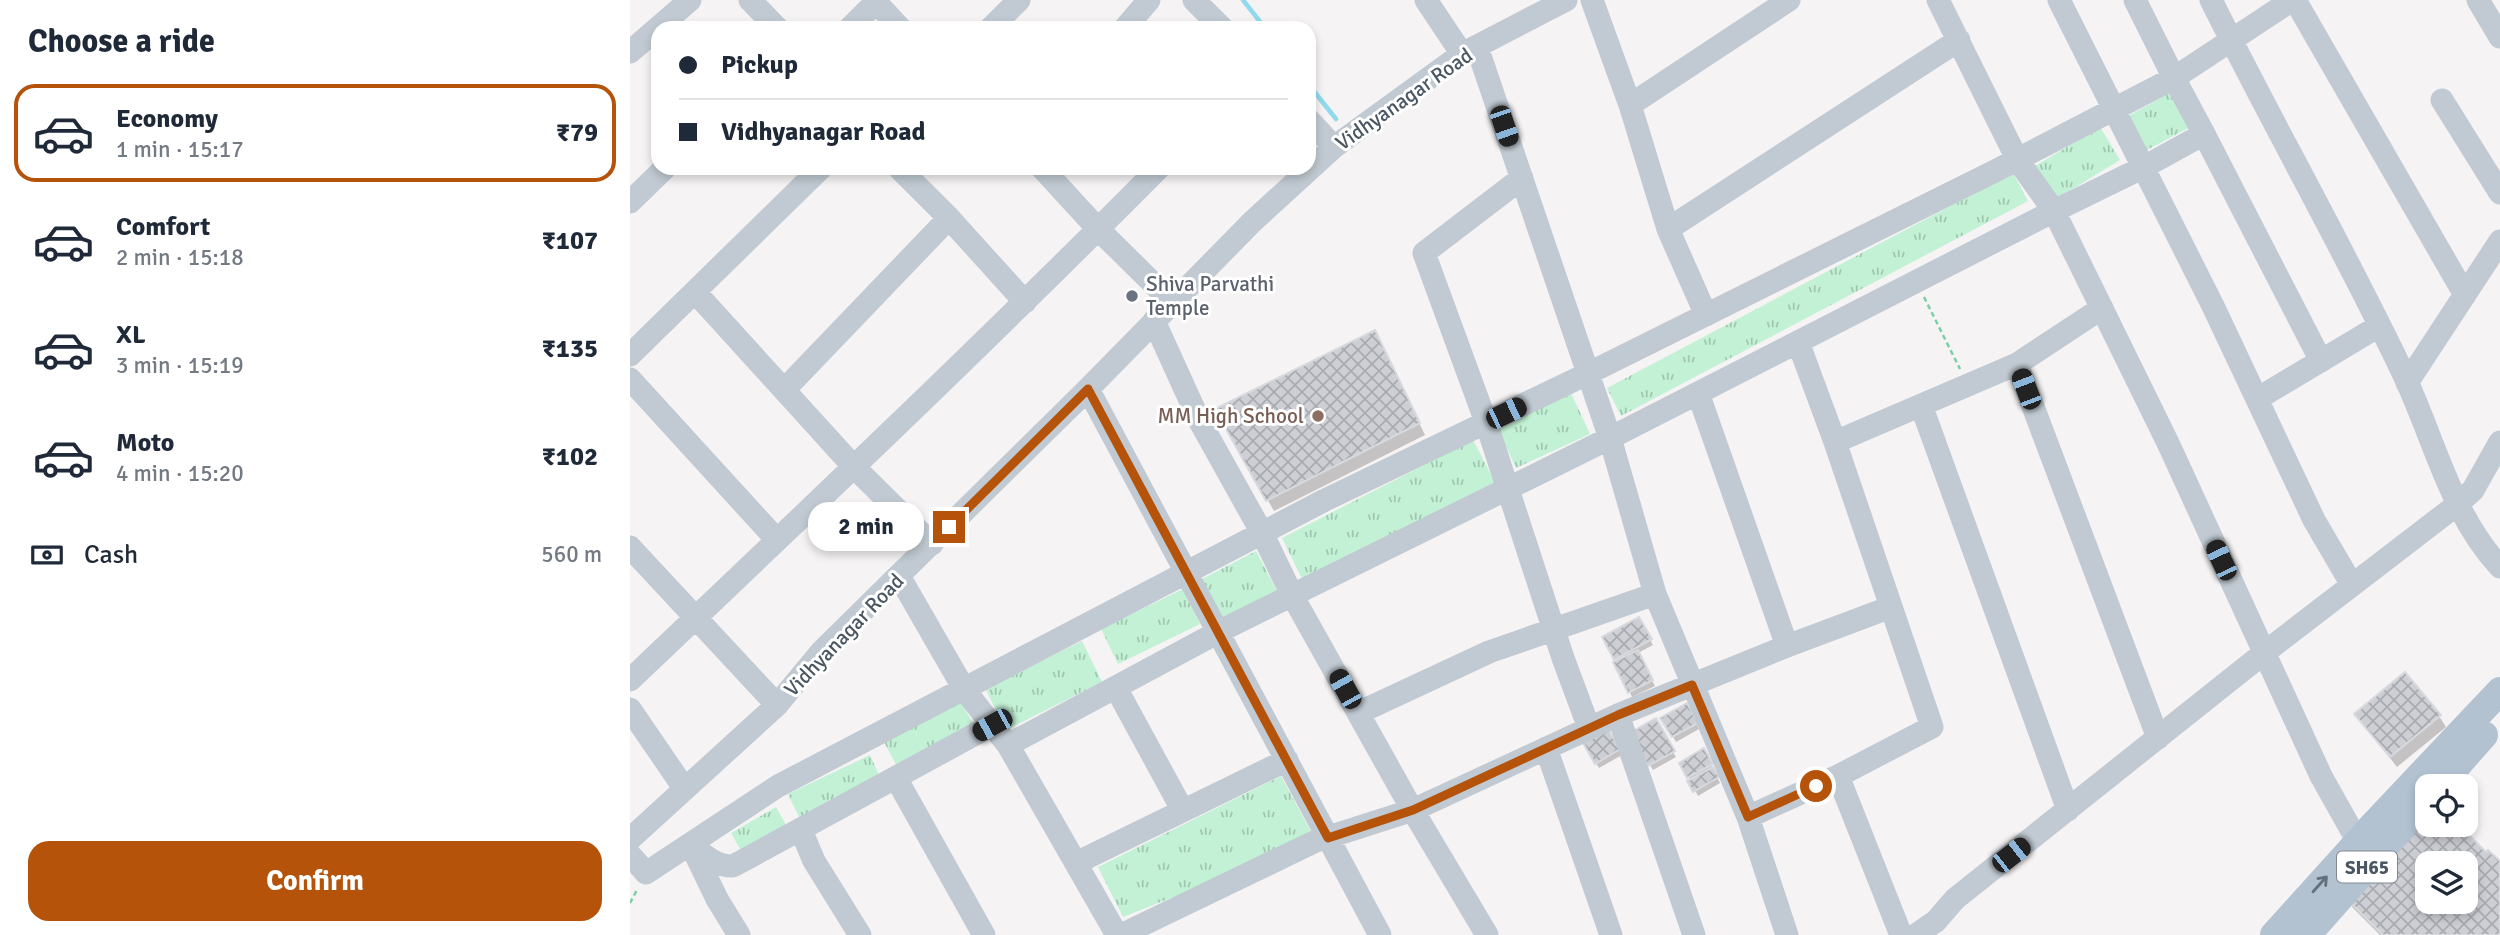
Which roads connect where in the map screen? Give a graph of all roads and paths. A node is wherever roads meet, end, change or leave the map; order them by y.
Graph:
1 (690, 0) edge
2 (750, 0) edge
3 (1018, 0) edge
4 (1149, 0) edge
5 (1194, 0) edge
6 (1426, 0) edge
7 (1566, 0) edge
8 (1592, 0) edge
9 (1789, 0) edge
10 (1938, 0) edge
11 (2059, 0) edge
12 (2135, 0) edge
13 (2211, 0) edge
14 (2294, 0) edge
15 (2478, 0) edge
16 (876, 1) edge
17 (666, 21) edge
18 (770, 21) edge
19 (857, 21) edge
20 (894, 21) edge
21 (998, 21) edge
22 (1131, 21) edge
23 (1215, 21) edge
24 (651, 34) edge
25 (2500, 37) edge
26 (2231, 39) junction
27 (1959, 40) junction
28 (1469, 51) junction
29 (630, 52) edge
30 (2174, 78) junction
31 (2442, 100) dead end
32 (1630, 105) junction
33 (2115, 108) junction
34 (1316, 128) edge
35 (2204, 134) junction
36 (1334, 147) junction
37 (2017, 159) junction
38 (1316, 163) edge
39 (2144, 167) junction
40 (658, 175) edge
41 (814, 175) edge
42 (906, 175) edge
43 (1048, 175) edge
44 (1152, 175) edge
45 (1303, 175) edge
46 (1522, 178) junction
47 (2500, 193) edge
48 (630, 202) edge
49 (2053, 211) junction
50 (948, 218) junction
51 (1098, 229) junction
52 (1668, 229) junction
53 (2500, 241) edge
54 (1916, 281) junction
55 (695, 292) junction
56 (2465, 295) junction
57 (1025, 302) junction
58 (1172, 302) junction
59 (2102, 308) junction
60 (1706, 315) junction
61 (1154, 321) junction
62 (2379, 326) junction
63 (1798, 342) junction
64 (630, 355) edge
65 (2321, 361) junction
66 (2017, 364) junction
67 (1587, 374) junction
68 (630, 379) edge
69 (2407, 383) junction
70 (1968, 385) junction
71 (1088, 389) junction
72 (784, 390) junction
73 (1698, 393) junction
74 (2257, 399) junction
75 (1922, 405) junction
76 (1486, 422) junction
77 (1609, 438) junction
78 (1835, 442) junction
79 (2500, 442) edge
80 (854, 467) junction
81 (1508, 488) junction
82 (2458, 504) junction
83 (1262, 533) junction
84 (777, 540) junction
85 (932, 544) junction
86 (630, 547) edge
87 (2500, 567) edge
88 (1187, 572) junction
89 (899, 576) junction
90 (2352, 585) junction
91 (1655, 594) junction
92 (1292, 595) junction
93 (1891, 607) junction
94 (696, 617) junction
95 (1553, 628) junction
96 (1219, 632) junction
97 (1787, 646) junction
98 (2264, 653) junction
99 (630, 680) edge
100 (1692, 685) junction
101 (964, 688) junction
102 (1116, 688) junction
103 (2500, 691) edge
104 (777, 705) junction
105 (630, 709) edge
106 (1358, 713) junction
107 (1618, 715) junction
108 (2500, 717) edge
109 (992, 725) junction
110 (1589, 728) junction
111 (2158, 738) junction
112 (1008, 745) junction
113 (1546, 748) junction
114 (1287, 760) junction
115 (2450, 774) edge
116 (1838, 776) junction
117 (896, 778) junction
118 (684, 788) junction
119 (1413, 810) junction
120 (2068, 810) junction
121 (1183, 811) junction
122 (2415, 813) edge
123 (1748, 817) junction
124 (801, 830) junction
125 (1328, 838) junction
126 (630, 839) edge
127 (2358, 842) junction
128 (691, 845) junction
129 (630, 855) edge
130 (1076, 863) junction
131 (1377, 934) edge
132 (739, 935) edge
133 (860, 935) edge
134 (984, 935) edge
135 (1119, 935) edge
136 (1488, 935) edge
137 (1611, 935) edge
138 (1694, 935) edge
139 (1787, 935) edge
140 (1901, 935) edge
141 (1916, 935) edge
142 (2274, 935) edge
143 (2307, 935) edge

1 - 17 street
2 - 18 street
3 - 21 street
4 - 22 street
5 - 23 street
6 - 28 street
7 - 28 street, Vidhyanagar Road
8 - 32 street
9 - 32 street
10 - 27 street
11 - 33 street
12 - 30 street
13 - 26 street
14 - 26 street
14 - 56 street
15 - 25 street
16 - 19 street
16 - 20 street
24 - 29 street
26 - 30 street
26 - 62 street
27 - 37 street
27 - 52 street
28 - 36 street, Vidhyanagar Road
28 - 46 street
30 - 33 street
30 - 35 street
31 - 47 street
32 - 52 street
33 - 37 street
33 - 39 street
34 - 36 street
35 - 39 street
35 - 65 street
36 - 38 street, Vidhyanagar Road
37 - 49 street
37 - 60 street
39 - 49 street
39 - 74 street
40 - 48 street
41 - 55 street
42 - 50 street
43 - 51 street
44 - 51 street
45 - 58 street, Vidhyanagar Road
46 - 67 street
46 - 76 street
49 - 54 street
49 - 59 street
50 - 57 street
50 - 72 street
51 - 57 street
51 - 58 street
52 - 60 street
53 - 56 street
54 - 63 street
54 - 70 path
55 - 64 street
55 - 72 street
56 - 69 street
57 - 80 street
58 - 61 street, Vidhyanagar Road
59 - 66 street
59 - 98 street
60 - 67 street
61 - 71 street, Vidhyanagar Road
61 - 83 street
62 - 65 street
62 - 69 street
63 - 73 street
63 - 78 street
65 - 74 street
66 - 70 street
66 - 111 street
67 - 76 street
67 - 77 street
68 - 84 street
69 - 82 street
70 - 75 street
71 - 85 street, Vidhyanagar Road
71 - 88 street
72 - 80 street
73 - 77 street
73 - 97 street
74 - 90 street
75 - 78 street
75 - 120 street
76 - 81 street
76 - 83 street
77 - 81 street
77 - 91 street
78 - 93 street
79 - 82 street
80 - 84 street
80 - 85 street
81 - 92 street
81 - 95 street
82 - 87 street
82 - 90 street
83 - 88 street
83 - 92 street
84 - 94 street
85 - 89 street, Vidhyanagar Road
86 - 94 street
88 - 96 street
88 - 101 street
89 - 101 street
89 - 104 street, Vidhyanagar Road
90 - 98 street
91 - 95 street
91 - 100 street
92 - 96 street
92 - 106 street
93 - 97 street
93 - 116 street
94 - 99 street
94 - 104 street
95 - 106 street
95 - 110 street
96 - 102 street
96 - 114 street
97 - 100 street
98 - 111 street
98 - 127 street
100 - 107 street
100 - 123 street
101 - 109 street
101 - 128 street
102 - 112 street
102 - 121 street
103 - 127 main road
104 - 118 street, Vidhyanagar Road
105 - 118 street
106 - 119 street
107 - 110 street
107 - 138 street
108 - 115 main road
109 - 112 street
109 - 117 street
110 - 113 street
111 - 120 street
112 - 130 street
113 - 119 street
113 - 137 street
114 - 121 street
114 - 125 street
116 - 123 street
116 - 140 street
117 - 124 street
117 - 134 street
118 - 126 street, Vidhyanagar Road
119 - 125 street
119 - 136 street
120 - 141 street
121 - 130 street
122 - 143 main road, SH65
123 - 139 street
124 - 128 street
124 - 133 street
125 - 131 street
125 - 135 street
142 -> 127 main road
128 - 129 street
128 - 132 street
130 - 135 street

